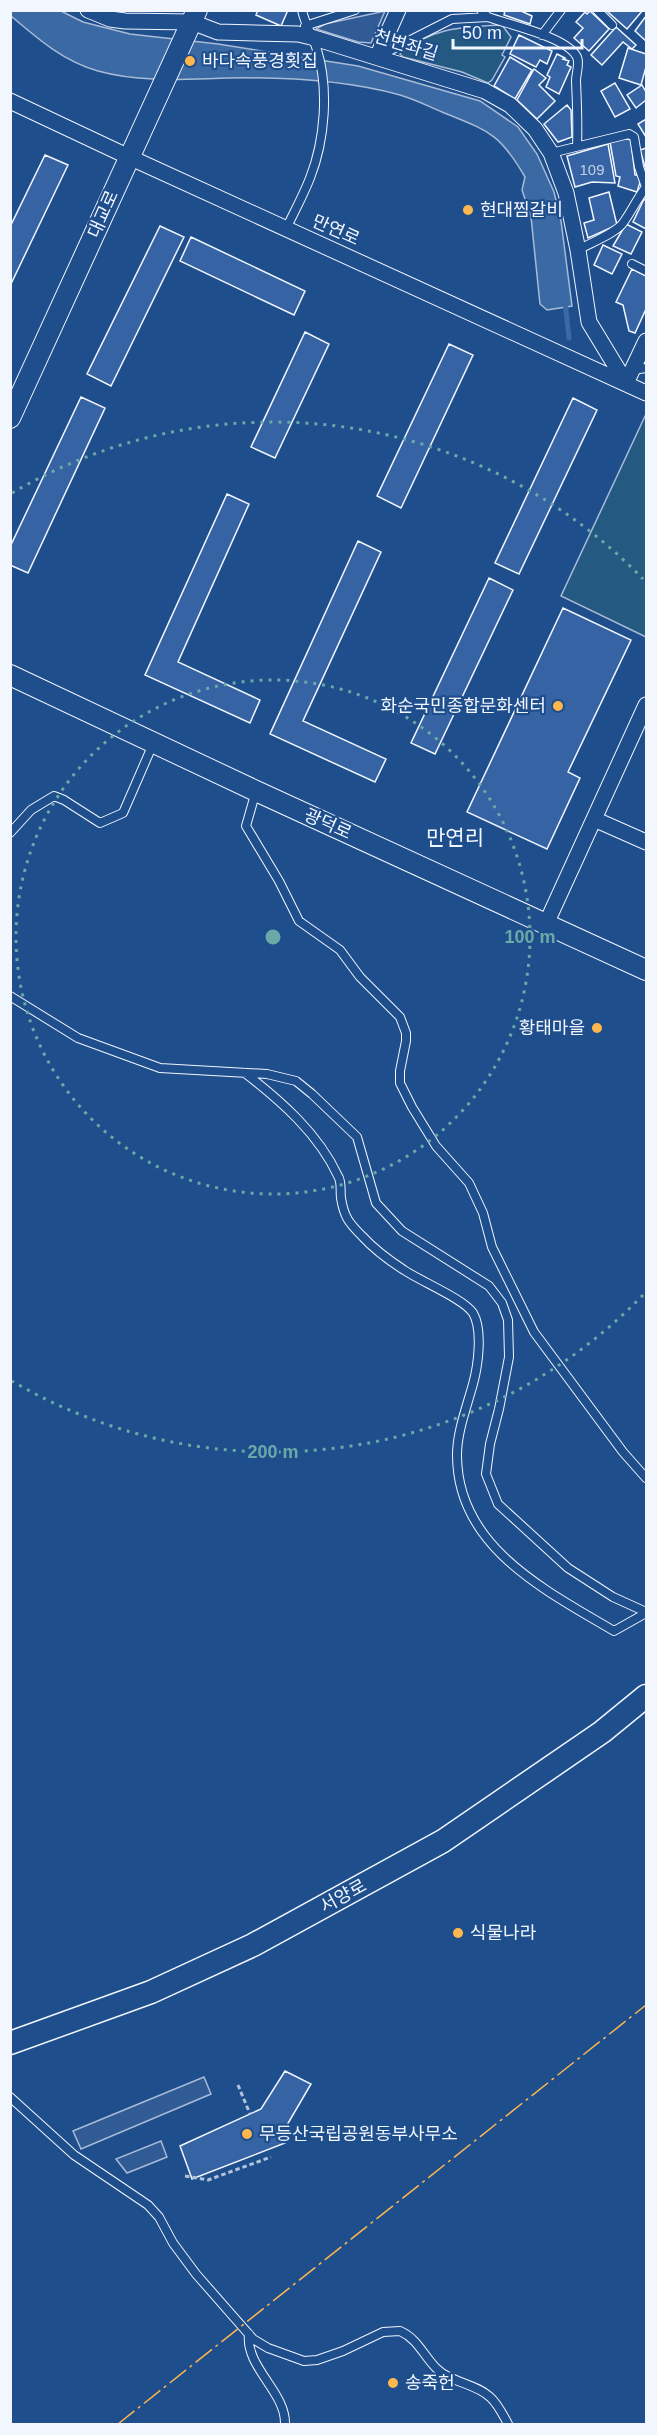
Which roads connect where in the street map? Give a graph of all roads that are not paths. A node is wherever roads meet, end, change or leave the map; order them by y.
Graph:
1 (88, 10) edge
2 (302, 10) edge
3 (355, 10) edge
4 (398, 10) edge
5 (481, 10) edge
6 (561, 10) edge
7 (597, 10) edge
8 (138, 16) edge
9 (488, 17) junction
10 (191, 23) edge
11 (612, 25) dead end
12 (542, 35) junction
13 (311, 37) junction
14 (377, 57) junction
15 (10, 101) edge
16 (577, 146) junction
17 (551, 153) junction
18 (129, 157) junction
19 (646, 187) edge
20 (286, 229) junction
21 (578, 250) junction
22 (632, 264) dead end
23 (646, 271) edge
24 (646, 341) edge
25 (635, 374) edge
26 (646, 393) edge
27 (10, 418) edge
28 (10, 675) edge
29 (646, 705) edge
30 (641, 730) edge
31 (154, 743) junction
32 (256, 791) junction
33 (594, 819) junction
34 (10, 833) edge
35 (646, 842) edge
36 (546, 924) junction
37 (646, 970) edge
38 (10, 996) edge
39 (244, 1073) junction
40 (646, 1478) edge
41 (646, 1613) edge
42 (646, 1696) edge
43 (10, 2043) edge
44 (11, 2100) edge
45 (249, 2334) junction
46 (285, 2424) edge
47 (508, 2424) edge

1 - 8 street, 천변좌길
2 - 13 lane
3 - 13 lane
4 - 14 street
5 - 9 lane
6 - 12 lane
7 - 11 lane
8 - 10 street, 천변좌길
9 - 12 lane
9 - 14 lane
10 - 13 street, 천변좌길
10 - 18 street, 대교로
12 - 16 lane
13 - 14 street, 천변좌길
13 - 20 lane
14 - 17 street, 천변좌길
15 - 18 street, 만연로
16 - 17 lane
16 - 19 lane
17 - 21 street, 천변좌길
18 - 20 street, 만연로
18 - 27 street, 대교로
19 - 21 lane
20 - 25 street, 만연로
21 - 25 street, 천변좌길
22 - 23 lane
24 - 25 street
25 - 26 street, 만연로
28 - 31 street, 광덕로
29 - 30 street
30 - 33 street
31 - 32 street, 광덕로
31 - 34 lane
32 - 36 street, 광덕로
32 - 40 lane
33 - 35 street
33 - 36 street
36 - 37 street, 광덕로
38 - 39 lane
39 - 41 lane
39 - 41 lane
42 - 43 main road, 서양로
44 - 45 lane
45 - 46 lane
45 - 47 lane

